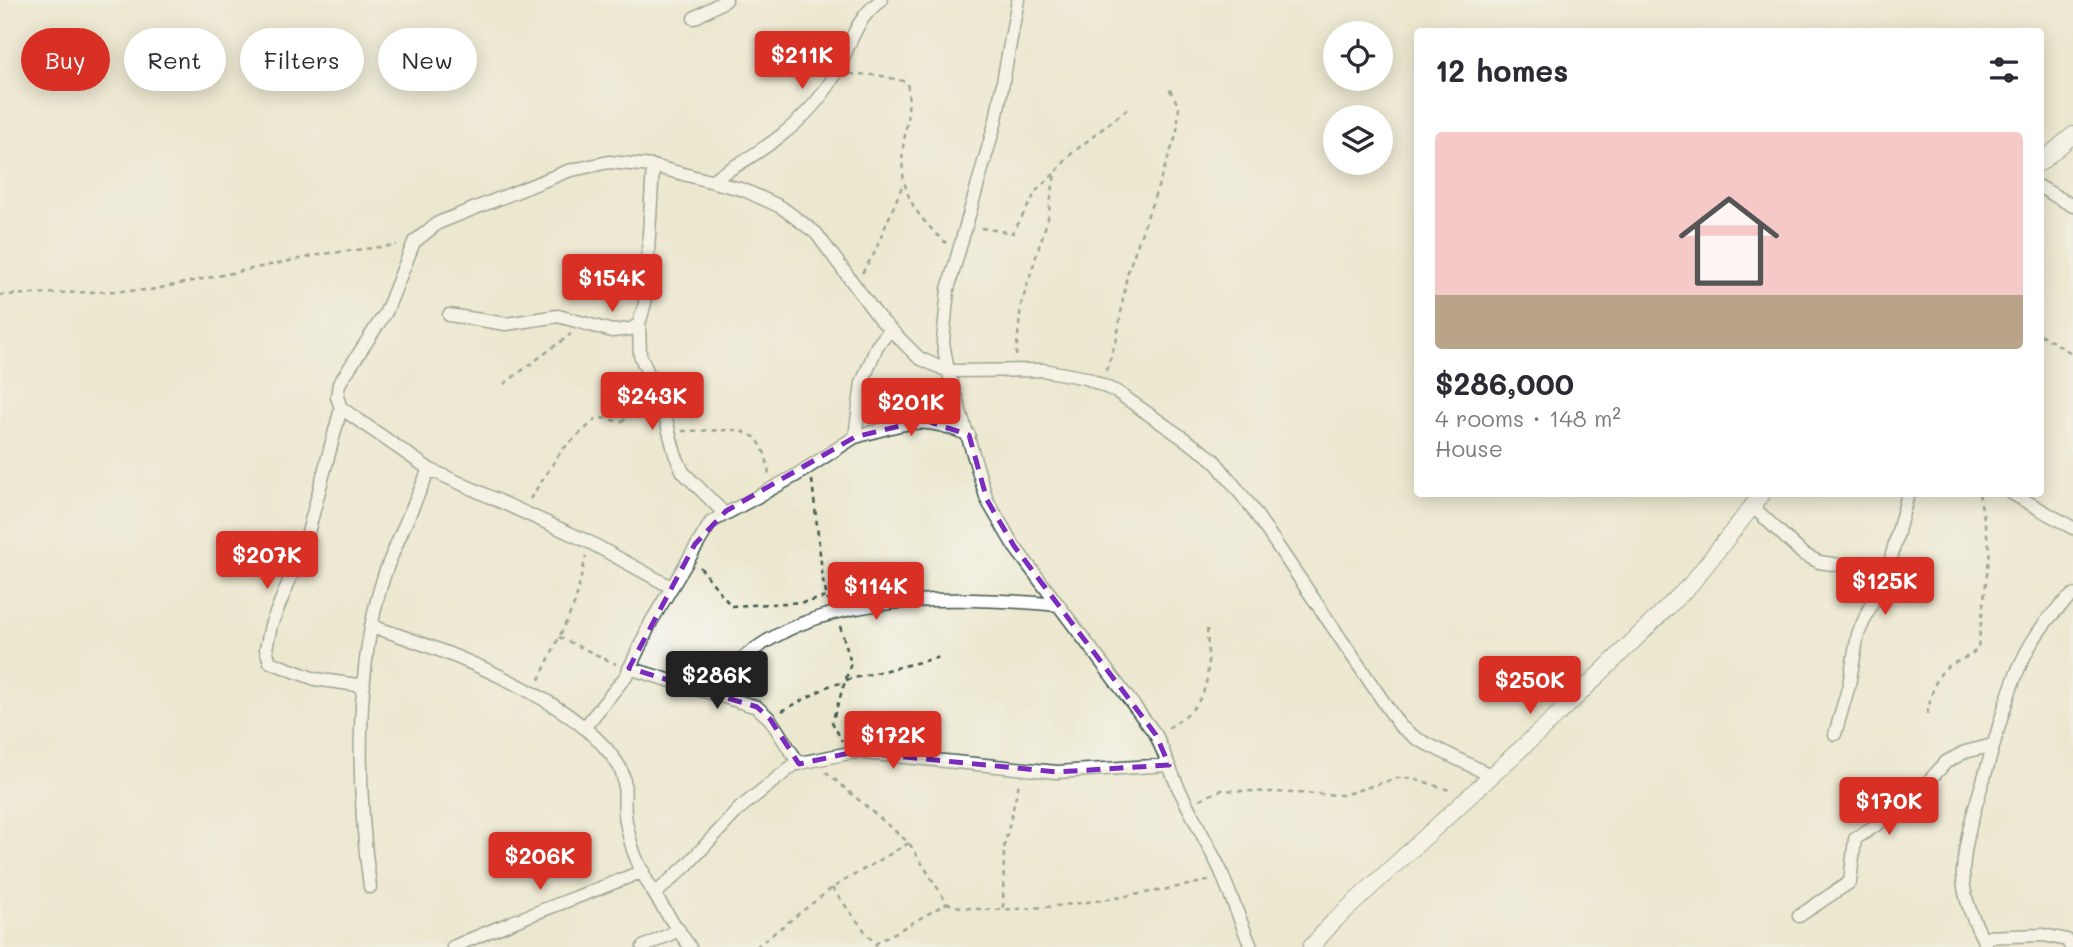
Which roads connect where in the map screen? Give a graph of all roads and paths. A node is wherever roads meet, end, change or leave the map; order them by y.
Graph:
1 (726, 0) edge
2 (881, 0) edge
3 (1018, 0) edge
4 (694, 18) dead end
5 (836, 73) junction
6 (1168, 88) dead end
7 (1131, 106) dead end
8 (2073, 135) edge
9 (2044, 160) edge
10 (653, 166) junction
11 (1056, 172) junction
12 (710, 181) junction
13 (903, 184) junction
14 (2044, 189) edge
15 (2073, 206) edge
16 (968, 225) junction
17 (414, 242) junction
18 (959, 254) junction
19 (855, 284) junction
20 (0, 295) edge
21 (449, 315) dead end
22 (584, 324) junction
23 (639, 324) junction
24 (890, 330) junction
25 (2044, 336) edge
26 (2073, 354) edge
27 (1014, 369) junction
28 (948, 371) junction
29 (504, 384) dead end
30 (1100, 385) junction
31 (660, 401) junction
32 (341, 408) junction
33 (669, 430) junction
34 (969, 435) junction
35 (855, 437) junction
36 (810, 467) junction
37 (429, 469) junction
38 (772, 489) junction
39 (1907, 497) edge
40 (1980, 497) edge
41 (2018, 497) edge
42 (1757, 499) edge
43 (523, 511) junction
44 (724, 513) junction
45 (2073, 528) edge
46 (591, 543) junction
47 (690, 554) junction
48 (1886, 572) junction
49 (671, 587) junction
50 (2073, 595) edge
51 (826, 597) junction
52 (1059, 605) junction
53 (834, 612) junction
54 (1207, 624) dead end
55 (372, 626) junction
56 (559, 637) junction
57 (940, 657) dead end
58 (629, 668) junction
59 (846, 681) junction
60 (364, 686) junction
61 (707, 691) junction
62 (533, 694) junction
63 (1927, 714) dead end
64 (770, 719) junction
65 (584, 727) junction
66 (1835, 734) dead end
67 (1156, 735) junction
68 (1993, 745) junction
69 (849, 753) junction
70 (813, 760) junction
71 (799, 764) junction
72 (1168, 765) junction
73 (1023, 770) junction
74 (1492, 776) junction
75 (1469, 798) junction
76 (1188, 806) junction
77 (909, 843) junction
78 (643, 870) junction
79 (1224, 878) junction
80 (370, 887) dead end
81 (832, 888) junction
82 (656, 893) junction
83 (947, 903) junction
84 (1003, 909) junction
85 (1799, 916) dead end
86 (679, 930) junction
87 (1984, 942) edge
88 (876, 946) edge
89 (453, 947) edge
90 (643, 947) edge
91 (690, 947) edge
92 (756, 947) edge
93 (1251, 947) edge
94 (1311, 947) edge
95 (2071, 947) edge

1 - 4 street
2 - 5 street
3 - 16 street
5 - 12 street
5 - 13 path
6 - 30 path
7 - 11 path
8 - 9 street
10 - 12 street
10 - 17 street
10 - 23 street
11 - 16 path
11 - 27 path
12 - 19 street
13 - 18 path
13 - 19 path
14 - 15 street
16 - 18 street
17 - 20 path
17 - 32 street
18 - 28 street
19 - 24 street
21 - 22 street
22 - 23 street
22 - 29 path
23 - 31 street
24 - 28 street
24 - 35 street
25 - 26 path
27 - 28 street
27 - 30 street
28 - 34 street
30 - 74 street
31 - 33 street
31 - 43 path
32 - 37 street
32 - 60 street
33 - 38 path
33 - 44 street
34 - 35 street
34 - 52 street
35 - 36 street
36 - 38 street
36 - 51 path
37 - 43 street
37 - 55 street
38 - 44 street
39 - 48 street
40 - 63 path
41 - 45 street
42 - 48 street
42 - 74 street
43 - 46 street
44 - 47 street
46 - 49 street
46 - 56 path
47 - 49 street
47 - 51 path
48 - 66 street
49 - 58 street
50 - 68 street
51 - 53 path
52 - 53 street
52 - 67 street
53 - 59 path
53 - 61 street
54 - 67 path
55 - 60 street
55 - 62 street
56 - 58 path
56 - 62 path
57 - 59 path
58 - 61 street
58 - 65 street
59 - 64 path
59 - 69 path
60 - 80 street
61 - 64 street
62 - 65 street
64 - 71 street
65 - 78 street
67 - 72 street
68 - 85 street
68 - 87 street
69 - 70 street
69 - 73 street
70 - 71 street
70 - 77 path
71 - 82 street
72 - 73 street
72 - 76 street
73 - 84 path
74 - 75 street
75 - 76 path
75 - 94 street
76 - 79 street
77 - 81 path
77 - 83 path
78 - 82 street
78 - 89 street
79 - 84 path
79 - 93 street
81 - 88 path
81 - 92 path
82 - 86 street
83 - 84 path
83 - 88 path
86 - 90 street
86 - 91 street
87 - 95 street

